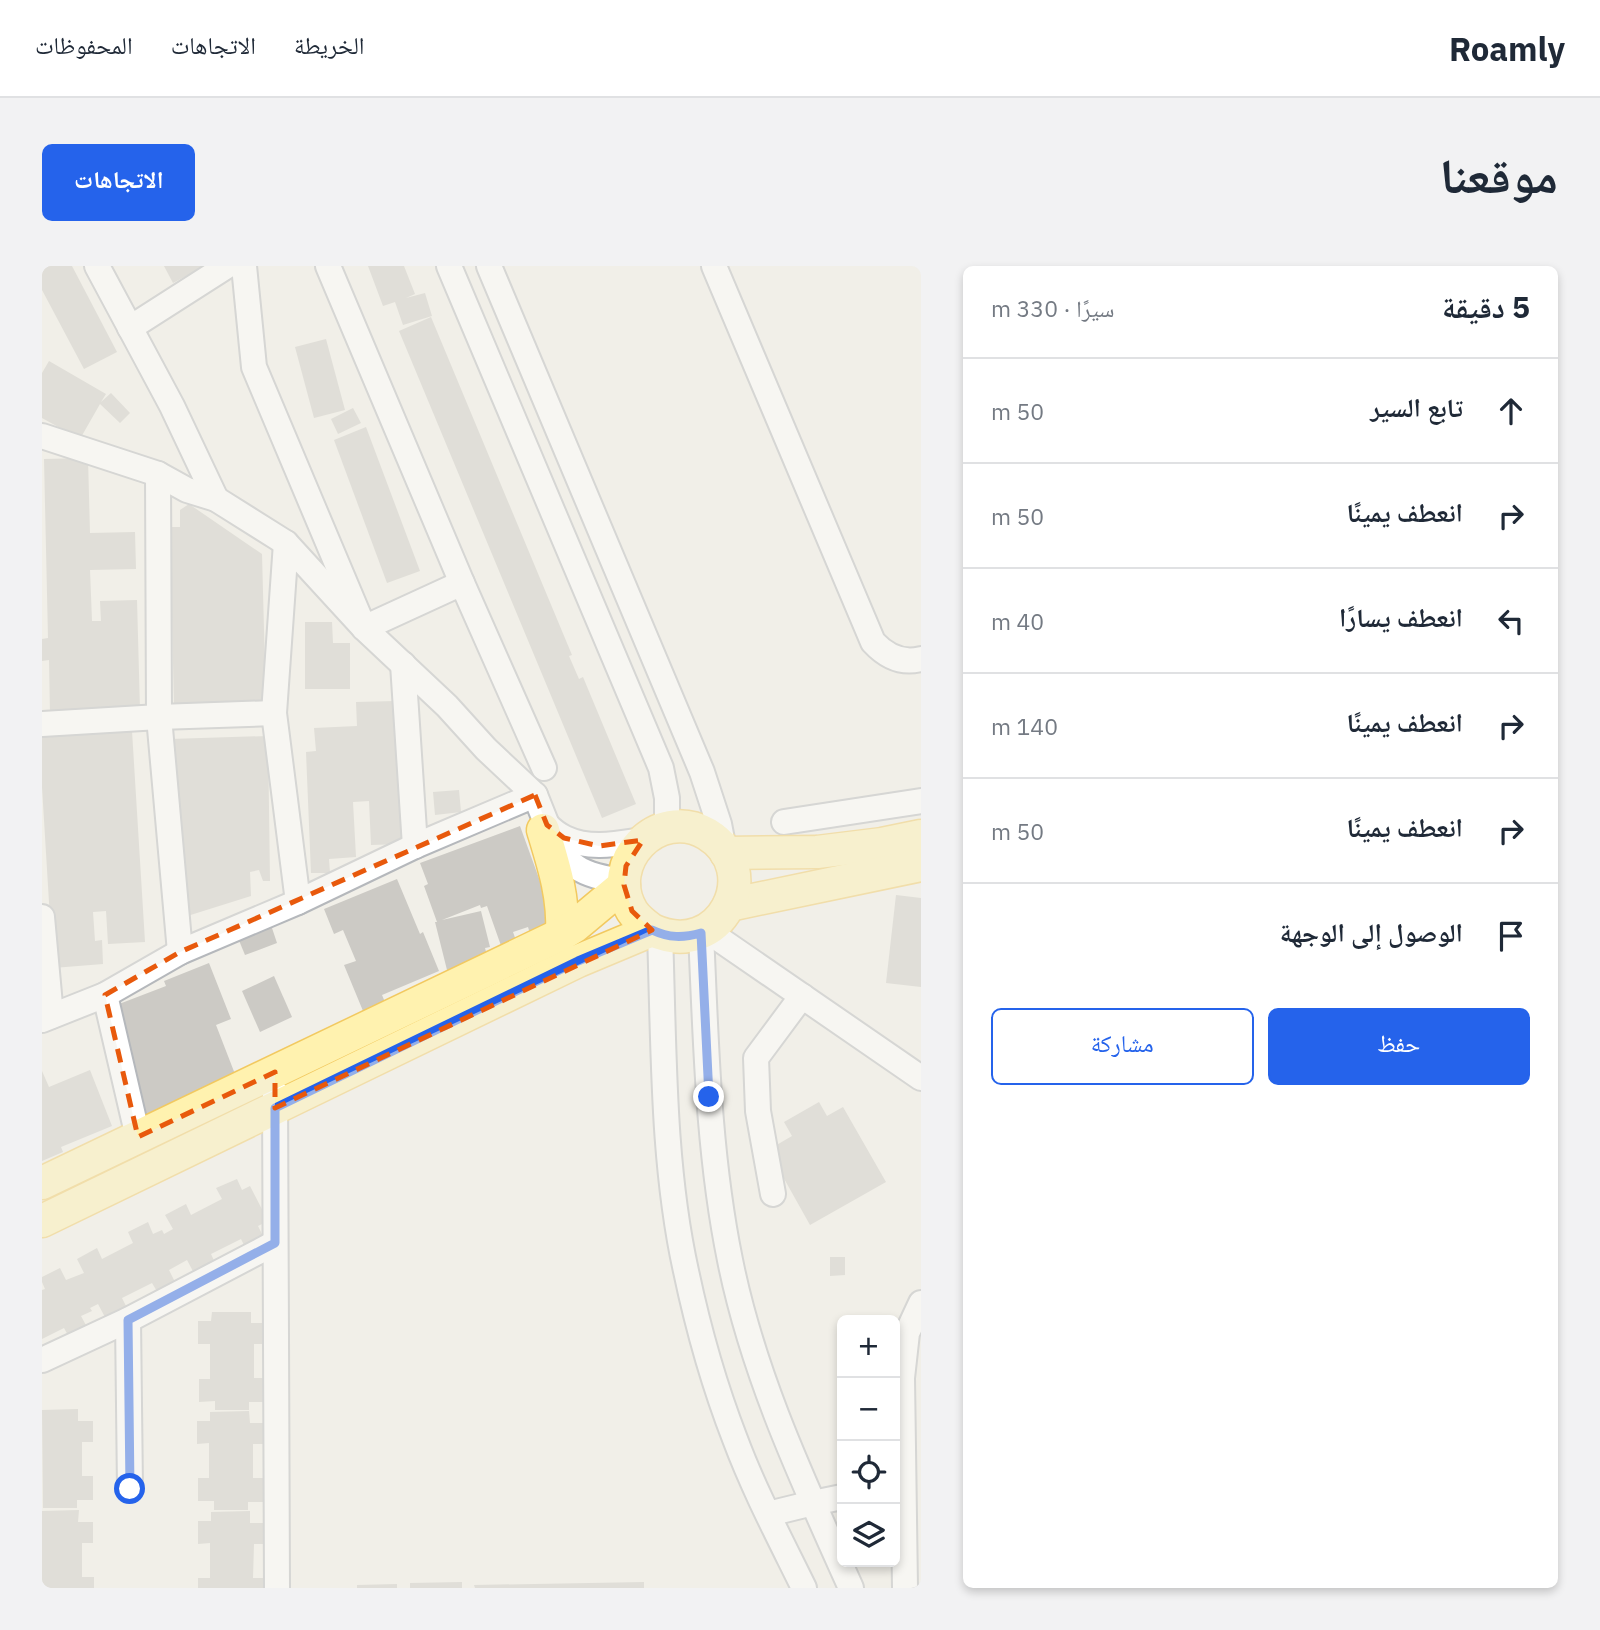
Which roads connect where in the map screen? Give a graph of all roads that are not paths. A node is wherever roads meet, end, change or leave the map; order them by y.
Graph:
1 (97, 266) edge
2 (228, 266) edge
3 (244, 266) edge
4 (328, 266) edge
5 (449, 266) edge
6 (489, 266) edge
7 (714, 266) edge
8 (130, 328) junction
9 (42, 436) edge
10 (158, 474) junction
11 (216, 499) junction
12 (286, 543) junction
13 (462, 583) junction
14 (364, 628) junction
15 (921, 659) edge
16 (403, 664) junction
17 (274, 713) junction
18 (159, 717) junction
19 (42, 724) edge
20 (544, 768) dead end
21 (535, 795) junction
22 (921, 801) edge
23 (784, 822) dead end
24 (545, 828) junction
25 (655, 834) junction
26 (921, 836) edge
27 (415, 846) junction
28 (725, 851) junction
29 (921, 865) edge
30 (624, 883) junction
31 (298, 902) junction
32 (729, 905) junction
33 (42, 917) edge
34 (656, 932) junction
35 (703, 932) junction
36 (562, 934) junction
37 (180, 952) junction
38 (105, 995) junction
39 (802, 996) junction
40 (46, 1018) edge
41 (275, 1072) junction
42 (921, 1078) edge
43 (275, 1108) junction
44 (138, 1137) junction
45 (42, 1183) edge
46 (773, 1194) dead end
47 (42, 1221) edge
48 (275, 1243) junction
49 (921, 1303) edge
50 (128, 1320) junction
51 (42, 1360) edge
52 (130, 1489) dead end
53 (906, 1489) edge
54 (837, 1498) edge
55 (813, 1503) junction
56 (768, 1514) junction
57 (277, 1588) edge
58 (804, 1588) edge
59 (851, 1588) edge
60 (905, 1588) edge

1 - 8 street
2 - 8 street
3 - 14 street
4 - 13 street
5 - 25 street
6 - 28 street
7 - 15 street
8 - 11 street
9 - 10 street
10 - 11 street
10 - 18 street
11 - 12 street
12 - 14 street
12 - 17 street
13 - 14 street
13 - 20 street
14 - 16 street
16 - 21 street
16 - 27 street
17 - 18 street
17 - 31 street
18 - 19 street
18 - 37 street
21 - 24 street
21 - 27 street
22 - 23 street
24 - 25 street
24 - 30 street
24 - 36 main road
25 - 28 main road
25 - 30 main road
26 - 28 main road
27 - 31 street
28 - 32 main road
29 - 32 main road
30 - 34 main road
30 - 36 main road
31 - 37 street
32 - 35 main road
33 - 40 street
34 - 35 main road
34 - 43 main road
34 - 56 street
35 - 39 street
35 - 55 street
36 - 41 main road
37 - 38 street
38 - 40 street
38 - 44 street
39 - 42 street
39 - 46 street
41 - 43 street
41 - 44 main road
43 - 47 main road
43 - 48 street
44 - 45 main road
48 - 50 street
48 - 57 street
49 - 53 street
50 - 51 street
50 - 52 street
53 - 60 street
54 - 55 street
55 - 56 street
55 - 59 street
56 - 58 street

